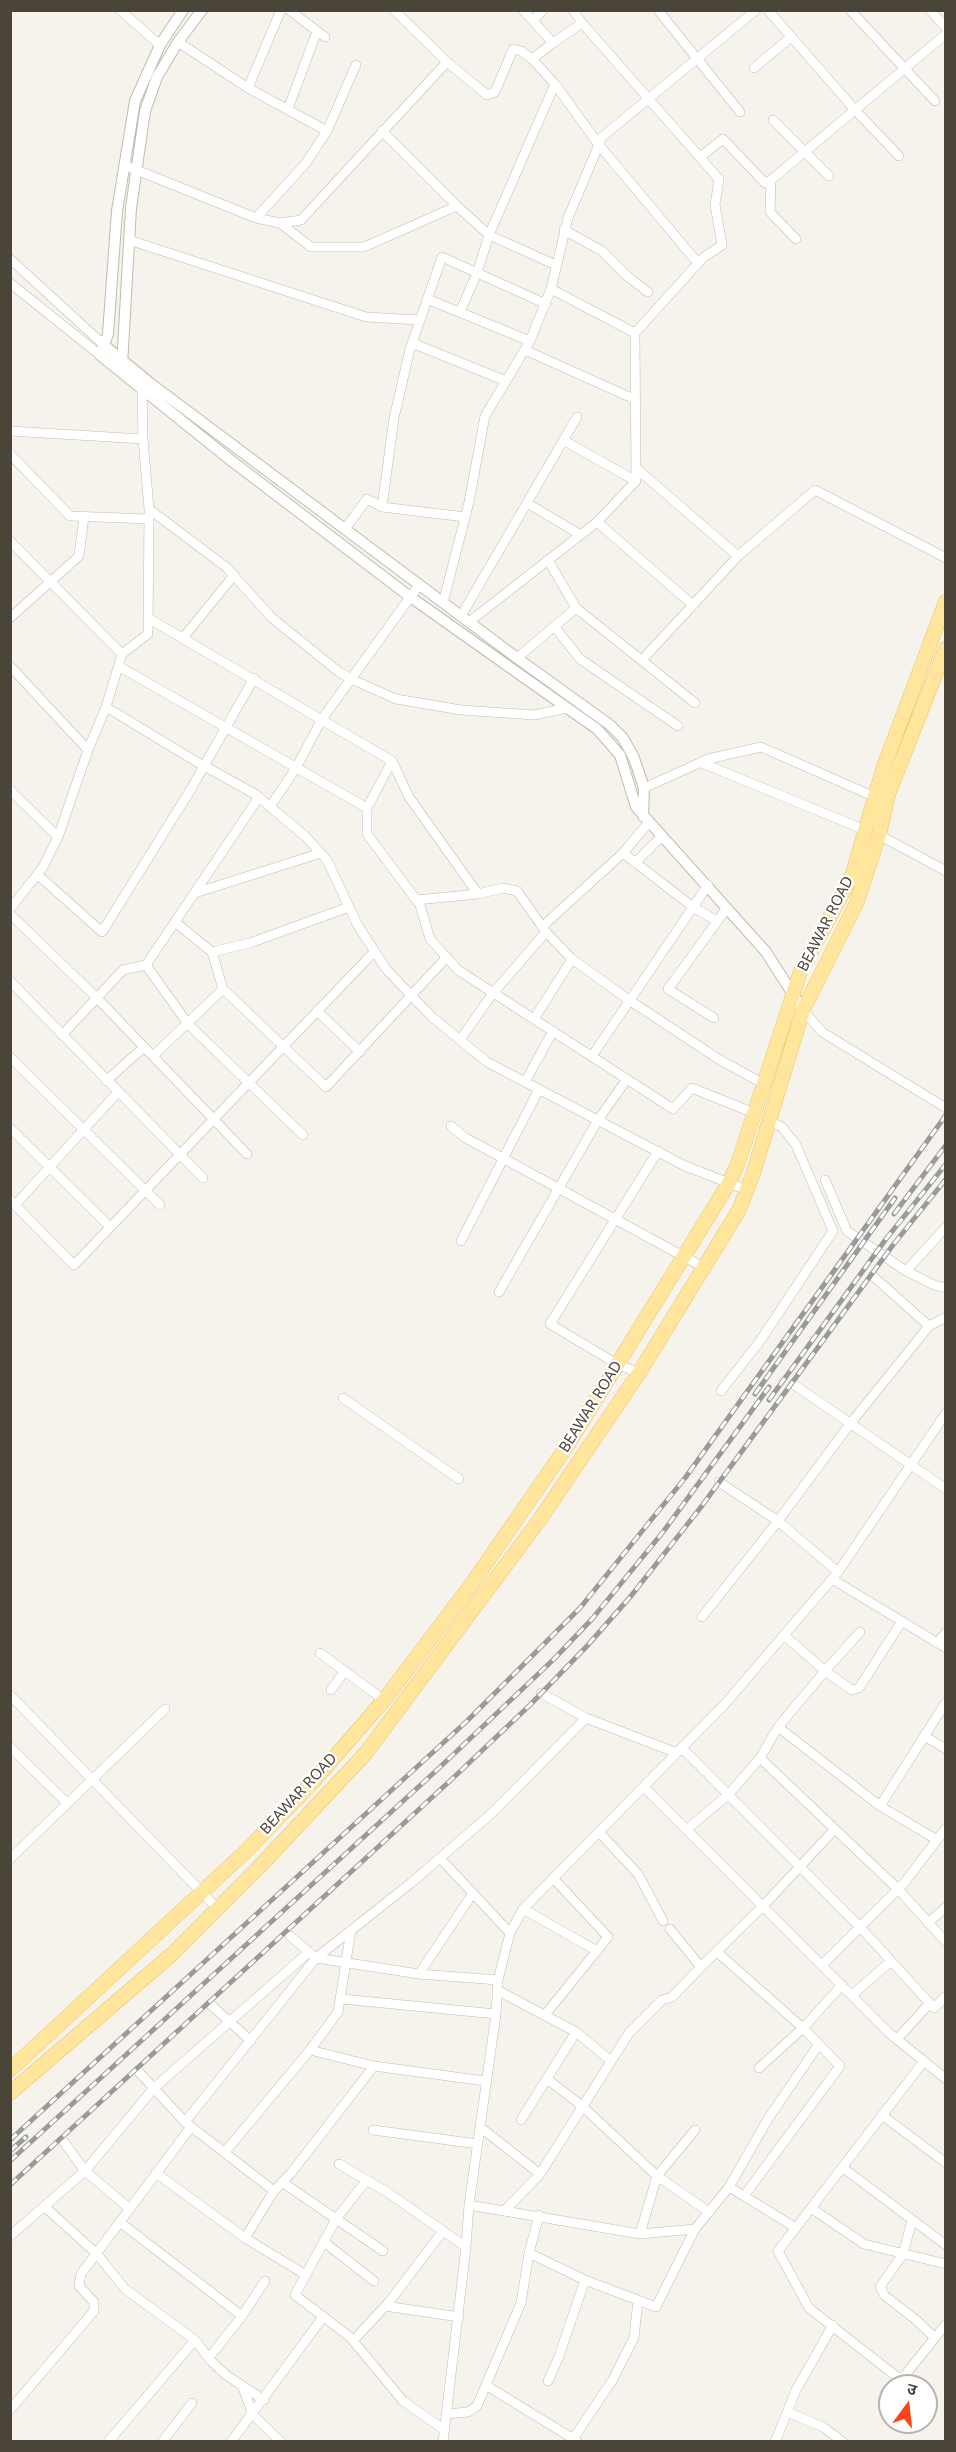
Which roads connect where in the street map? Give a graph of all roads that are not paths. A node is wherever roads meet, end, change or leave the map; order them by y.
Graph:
1 (120, 10) edge
2 (183, 10) edge
3 (202, 10) edge
4 (281, 10) edge
5 (289, 10) edge
6 (394, 10) edge
7 (523, 10) edge
8 (543, 10) edge
9 (573, 10) edge
10 (658, 10) edge
11 (756, 10) edge
12 (768, 10) edge
13 (850, 10) edge
14 (930, 10) edge
15 (533, 20) junction
16 (582, 23) junction
17 (945, 28) edge
18 (945, 34) edge
19 (791, 37) junction
20 (178, 42) junction
21 (553, 43) junction
22 (160, 45) junction
23 (532, 59) junction
24 (697, 59) junction
25 (447, 62) junction
26 (356, 65) dead end
27 (754, 68) dead end
28 (904, 68) junction
29 (555, 84) junction
30 (248, 88) junction
31 (648, 99) junction
32 (935, 101) dead end
33 (288, 109) junction
34 (855, 110) junction
35 (740, 112) dead end
36 (773, 120) dead end
37 (327, 131) junction
38 (382, 131) junction
39 (599, 145) junction
40 (805, 151) junction
41 (899, 156) dead end
42 (699, 157) junction
43 (124, 165) junction
44 (137, 170) junction
45 (829, 176) dead end
46 (771, 180) junction
47 (457, 206) junction
48 (256, 218) junction
49 (280, 224) junction
50 (564, 230) junction
51 (489, 235) junction
52 (796, 239) dead end
53 (129, 240) junction
54 (702, 258) junction
55 (10, 259) edge
56 (556, 265) junction
57 (477, 273) junction
58 (10, 283) edge
59 (551, 289) junction
60 (648, 292) dead end
61 (427, 299) junction
62 (546, 304) junction
63 (460, 312) junction
64 (420, 320) junction
65 (635, 333) junction
66 (530, 341) junction
67 (412, 343) junction
68 (102, 350) junction
69 (525, 350) junction
70 (121, 366) junction
71 (506, 381) junction
72 (142, 389) junction
73 (634, 399) junction
74 (577, 417) dead end
75 (10, 431) edge
76 (143, 439) junction
77 (563, 440) junction
78 (10, 454) edge
79 (637, 469) junction
80 (636, 480) junction
81 (527, 503) junction
82 (382, 507) junction
83 (149, 509) junction
84 (84, 516) junction
85 (465, 517) junction
86 (149, 519) junction
87 (597, 522) junction
88 (345, 529) junction
89 (579, 534) junction
90 (10, 541) edge
91 (738, 556) junction
92 (945, 558) edge
93 (548, 560) junction
94 (234, 575) junction
95 (50, 581) junction
96 (419, 585) junction
97 (409, 596) junction
98 (945, 602) edge
99 (443, 603) junction
100 (693, 605) junction
101 (576, 608) junction
102 (10, 618) edge
103 (148, 618) junction
104 (465, 619) junction
105 (554, 626) junction
106 (183, 638) junction
107 (945, 648) edge
108 (122, 654) junction
109 (517, 658) junction
110 (642, 660) junction
111 (10, 666) edge
112 (120, 667) junction
113 (254, 678) junction
114 (351, 679) junction
115 (695, 703) dead end
116 (106, 708) junction
117 (567, 708) junction
118 (322, 719) junction
119 (678, 726) dead end
120 (226, 728) junction
121 (88, 750) junction
122 (392, 760) junction
123 (702, 763) junction
124 (204, 766) junction
125 (296, 768) junction
126 (644, 788) junction
127 (11, 792) edge
128 (259, 797) junction
129 (875, 797) junction
130 (270, 807) junction
131 (367, 808) junction
132 (646, 819) junction
133 (866, 830) junction
134 (879, 835) junction
135 (58, 837) junction
136 (660, 837) junction
137 (321, 853) junction
138 (623, 853) junction
139 (636, 863) junction
140 (945, 871) edge
141 (38, 874) junction
142 (708, 885) junction
143 (195, 893) junction
144 (478, 894) junction
145 (416, 900) junction
146 (693, 907) junction
147 (350, 908) junction
148 (728, 908) junction
149 (10, 909) edge
150 (10, 914) edge
151 (717, 921) junction
152 (175, 922) junction
153 (544, 929) junction
154 (212, 952) junction
155 (374, 952) junction
156 (447, 957) junction
157 (572, 959) junction
158 (146, 965) junction
159 (10, 981) edge
160 (223, 989) junction
161 (493, 993) junction
162 (410, 994) junction
163 (793, 996) junction
164 (97, 999) junction
165 (629, 1000) junction
166 (803, 1010) junction
167 (317, 1011) junction
168 (714, 1018) dead end
169 (534, 1019) junction
170 (188, 1024) junction
171 (553, 1031) junction
172 (62, 1035) junction
173 (460, 1040) junction
174 (283, 1046) junction
175 (144, 1047) junction
176 (360, 1052) junction
177 (153, 1056) junction
178 (592, 1056) junction
179 (10, 1057) edge
180 (627, 1079) junction
181 (106, 1081) junction
182 (248, 1082) junction
183 (525, 1082) junction
184 (764, 1084) junction
185 (539, 1089) junction
186 (118, 1092) junction
187 (945, 1108) edge
188 (754, 1113) junction
189 (213, 1119) junction
190 (598, 1120) junction
191 (769, 1121) junction
192 (451, 1126) dead end
193 (10, 1128) edge
194 (84, 1129) junction
195 (303, 1135) dead end
196 (658, 1151) junction
197 (179, 1154) junction
198 (247, 1154) dead end
199 (504, 1159) junction
200 (50, 1167) junction
201 (203, 1178) dead end
202 (825, 1180) dead end
203 (729, 1183) junction
204 (558, 1189) junction
205 (145, 1190) junction
206 (747, 1190) junction
207 (13, 1203) edge
208 (160, 1204) dead end
209 (615, 1219) junction
210 (110, 1226) junction
211 (945, 1227) edge
212 (461, 1242) dead end
213 (684, 1256) junction
214 (703, 1266) junction
215 (906, 1271) junction
216 (873, 1276) dead end
217 (945, 1288) edge
218 (499, 1292) dead end
219 (945, 1317) edge
220 (929, 1326) junction
221 (618, 1364) junction
222 (639, 1373) junction
223 (793, 1384) dead end
224 (721, 1391) dead end
225 (343, 1398) dead end
226 (945, 1413) edge
227 (850, 1424) junction
228 (910, 1466) junction
229 (459, 1479) dead end
230 (718, 1482) dead end
231 (945, 1489) edge
232 (778, 1521) junction
233 (835, 1575) junction
234 (702, 1617) dead end
235 (902, 1621) junction
236 (860, 1632) dead end
237 (945, 1632) edge
238 (784, 1635) junction
239 (941, 1645) edge
240 (320, 1653) dead end
241 (408, 1667) junction
242 (345, 1671) junction
243 (825, 1671) junction
244 (423, 1678) junction
245 (331, 1690) dead end
246 (542, 1693) dead end
247 (10, 1695) edge
248 (384, 1700) junction
249 (945, 1702) edge
250 (165, 1709) dead end
251 (586, 1718) junction
252 (778, 1727) junction
253 (924, 1736) junction
254 (10, 1748) edge
255 (945, 1749) edge
256 (680, 1750) junction
257 (760, 1758) junction
258 (93, 1780) junction
259 (644, 1787) junction
260 (728, 1795) junction
261 (67, 1803) junction
262 (880, 1806) junction
263 (945, 1828) edge
264 (687, 1829) junction
265 (834, 1830) junction
266 (599, 1832) junction
267 (937, 1840) junction
268 (440, 1858) junction
269 (10, 1859) edge
270 (800, 1866) junction
271 (553, 1878) junction
272 (898, 1889) junction
273 (202, 1893) junction
274 (473, 1893) junction
275 (764, 1905) junction
276 (945, 1907) edge
277 (522, 1908) junction
278 (218, 1909) junction
279 (663, 1921) dead end
280 (928, 1923) junction
281 (860, 1927) junction
282 (670, 1929) dead end
283 (351, 1930) junction
284 (510, 1933) junction
285 (290, 1936) dead end
286 (945, 1942) edge
287 (597, 1951) junction
288 (717, 1952) junction
289 (313, 1955) junction
290 (891, 1960) junction
291 (346, 1961) junction
292 (822, 1965) junction
293 (701, 1967) junction
294 (418, 1974) junction
295 (498, 1980) junction
296 (842, 1985) junction
297 (497, 1990) junction
298 (852, 1995) junction
299 (945, 1996) edge
300 (342, 1999) junction
301 (930, 2003) junction
302 (210, 2004) dead end
303 (496, 2014) junction
304 (545, 2016) junction
305 (230, 2019) junction
306 (803, 2028) junction
307 (576, 2032) junction
308 (897, 2039) junction
309 (252, 2041) junction
310 (819, 2044) junction
311 (310, 2050) junction
312 (611, 2061) junction
313 (924, 2061) junction
314 (374, 2066) junction
315 (759, 2068) dead end
316 (10, 2070) edge
317 (138, 2071) dead end
318 (546, 2079) junction
319 (945, 2079) edge
320 (485, 2081) junction
321 (154, 2088) junction
322 (10, 2093) edge
323 (582, 2106) junction
324 (882, 2115) junction
325 (521, 2120) dead end
326 (188, 2124) junction
327 (480, 2127) junction
328 (373, 2130) dead end
329 (696, 2130) dead end
330 (64, 2142) dead end
331 (478, 2144) junction
332 (225, 2152) junction
333 (945, 2163) edge
334 (339, 2164) dead end
335 (842, 2167) junction
336 (84, 2170) junction
337 (156, 2173) junction
338 (540, 2174) junction
339 (657, 2176) junction
340 (366, 2181) junction
341 (282, 2182) junction
342 (729, 2187) junction
343 (274, 2191) junction
344 (744, 2196) junction
345 (469, 2205) junction
346 (45, 2207) junction
347 (811, 2208) junction
348 (130, 2209) junction
349 (506, 2209) junction
350 (709, 2212) junction
351 (539, 2215) junction
352 (336, 2219) junction
353 (912, 2220) junction
354 (121, 2223) junction
355 (796, 2228) junction
356 (695, 2229) junction
357 (443, 2231) junction
358 (640, 2234) junction
359 (10, 2236) edge
360 (245, 2238) junction
361 (324, 2242) junction
362 (945, 2245) edge
363 (466, 2247) junction
364 (383, 2251) dead end
365 (529, 2253) junction
366 (97, 2254) junction
367 (903, 2254) junction
368 (945, 2264) edge
369 (306, 2275) junction
370 (585, 2280) junction
371 (265, 2281) dead end
372 (374, 2281) dead end
373 (638, 2300) junction
374 (385, 2306) junction
375 (242, 2316) junction
376 (323, 2316) junction
377 (459, 2317) junction
378 (945, 2324) edge
379 (833, 2325) junction
380 (934, 2337) junction
381 (195, 2340) junction
382 (353, 2340) junction
383 (209, 2358) junction
384 (548, 2381) dead end
385 (242, 2385) junction
386 (487, 2386) junction
387 (264, 2400) junction
388 (192, 2403) dead end
389 (10, 2410) edge
390 (787, 2412) junction
391 (447, 2414) junction
392 (253, 2415) junction
393 (443, 2429) junction
394 (112, 2440) edge
395 (574, 2440) edge
396 (162, 2442) edge
397 (231, 2442) edge
398 (281, 2442) edge
399 (443, 2442) edge
400 (775, 2442) edge
401 (843, 2442) edge

1 - 22 street
2 - 22 street
3 - 20 street
4 - 30 street
5 - 33 street
6 - 25 street
7 - 15 street
8 - 15 street
9 - 16 street
10 - 24 street
11 - 24 street
12 - 19 street
13 - 28 street
14 - 17 street
15 - 21 street
16 - 21 street
16 - 31 street
18 - 28 street
19 - 27 street
19 - 34 street
20 - 30 street
20 - 44 street
21 - 23 street
22 - 43 street
23 - 25 street
23 - 29 street
24 - 31 street
24 - 35 street
25 - 38 street
26 - 37 street
28 - 32 street
28 - 34 street
29 - 39 street
29 - 51 street
30 - 33 street
31 - 39 street
31 - 42 street
33 - 37 street
34 - 40 street
34 - 41 street
36 - 40 street
37 - 48 street
38 - 47 street
38 - 49 street
39 - 50 street
39 - 54 street
40 - 45 street
40 - 46 street
42 - 46 street
42 - 54 street
43 - 44 street
43 - 68 street
44 - 48 street
44 - 53 street
46 - 52 street
47 - 49 street
47 - 51 street
48 - 49 street
50 - 56 street
50 - 60 street
51 - 56 street
51 - 57 street
53 - 64 street
53 - 70 street
54 - 65 street
55 - 68 street
56 - 59 street
57 - 61 street
57 - 62 street
57 - 63 street
58 - 68 street
59 - 62 street
59 - 65 street
61 - 63 street
61 - 64 street
62 - 66 street
63 - 66 street
64 - 67 street
65 - 73 street
66 - 69 street
67 - 71 street
67 - 82 street
68 - 70 street
69 - 71 street
69 - 73 street
70 - 72 street
70 - 88 street
71 - 85 street
72 - 76 street
72 - 97 street
73 - 79 street
74 - 77 street
75 - 76 street
76 - 83 street
77 - 80 street
77 - 81 street
78 - 84 street
79 - 80 street
79 - 91 street
80 - 87 street
81 - 89 street
81 - 104 street
82 - 85 street
82 - 88 street
83 - 86 street
83 - 94 street
84 - 86 street
84 - 95 street
85 - 99 street
86 - 103 street
87 - 89 street
87 - 100 street
88 - 96 street
89 - 93 street
90 - 95 street
91 - 92 street
91 - 100 street
93 - 101 street
93 - 104 street
94 - 106 street
94 - 114 street
95 - 102 street
95 - 108 street
96 - 97 street
96 - 99 street
97 - 114 street
97 - 117 street
98 - 129 main road, BEAWAR ROAD
99 - 104 street
100 - 110 street
101 - 105 street
101 - 110 street
103 - 106 street
103 - 108 street
104 - 109 street
105 - 109 street
105 - 119 street
106 - 113 street
107 - 134 main road, BEAWAR ROAD
108 - 112 street
109 - 126 street
110 - 115 street
111 - 121 street
112 - 116 street
112 - 120 street
113 - 118 street
113 - 120 street
114 - 117 street
114 - 118 street
116 - 121 street
116 - 124 street
117 - 132 street
118 - 122 street
118 - 125 street
120 - 124 street
120 - 125 street
121 - 135 street
122 - 131 street
122 - 144 street
123 - 126 street
123 - 129 street
123 - 133 street
124 - 128 street
124 - 141 street
125 - 130 street
125 - 131 street
126 - 132 street
127 - 135 street
128 - 130 street
128 - 143 street
129 - 133 main road, BEAWAR ROAD
130 - 137 street
131 - 145 street
132 - 136 street
132 - 138 street
133 - 163 main road, BEAWAR ROAD
134 - 140 street
134 - 166 main road, BEAWAR ROAD
135 - 141 street
136 - 139 street
136 - 142 street
137 - 143 street
137 - 147 street
138 - 139 street
138 - 153 street
139 - 146 street
141 - 149 street
142 - 146 street
142 - 148 street
143 - 152 street
144 - 145 street
144 - 153 street
145 - 156 street
146 - 151 street
146 - 165 street
147 - 154 street
147 - 155 street
148 - 151 street
148 - 163 street
150 - 164 street
151 - 168 street
152 - 154 street
152 - 158 street
153 - 157 street
153 - 161 street
154 - 160 street
155 - 162 street
155 - 167 street
156 - 161 street
156 - 162 street
157 - 165 street
157 - 169 street
158 - 164 street
158 - 170 street
159 - 172 street
160 - 170 street
160 - 174 street
161 - 169 street
161 - 173 street
162 - 173 street
162 - 176 street
163 - 166 street
163 - 184 main road, BEAWAR ROAD
164 - 172 street
164 - 175 street
165 - 178 street
165 - 184 street
166 - 187 street
166 - 191 main road, BEAWAR ROAD
167 - 174 street
167 - 176 street
169 - 171 street
170 - 177 street
170 - 182 street
171 - 178 street
171 - 183 street
172 - 181 street
173 - 183 street
174 - 176 street
174 - 182 street
175 - 177 street
175 - 181 street
177 - 189 street
178 - 180 street
179 - 194 street
180 - 188 street
180 - 190 street
181 - 186 street
182 - 189 street
182 - 195 street
183 - 185 street
184 - 188 main road, BEAWAR ROAD
185 - 190 street
185 - 199 street
186 - 194 street
186 - 197 street
188 - 203 main road, BEAWAR ROAD
189 - 197 street
189 - 198 street
190 - 196 street
190 - 204 street
191 - 206 main road, BEAWAR ROAD
191 - 224 street
192 - 199 street
193 - 200 street
194 - 200 street
194 - 205 street
196 - 203 street
196 - 209 street
197 - 201 street
197 - 205 street
199 - 204 street
199 - 212 street
200 - 207 street
200 - 210 street
202 - 215 street
203 - 206 street
203 - 213 main road, BEAWAR ROAD
204 - 209 street
204 - 218 street
205 - 208 street
205 - 210 street
206 - 214 main road, BEAWAR ROAD
207 - 210 street
209 - 213 street
209 - 221 street
211 - 215 street
213 - 214 street
213 - 221 main road, BEAWAR ROAD
214 - 222 main road, BEAWAR ROAD
215 - 217 street
216 - 220 street
219 - 220 street
220 - 227 street
221 - 222 street
221 - 241 main road, BEAWAR ROAD
222 - 244 main road, BEAWAR ROAD
223 - 227 street
225 - 229 street
226 - 228 street
227 - 228 street
227 - 232 street
228 - 231 street
228 - 233 street
230 - 232 street
232 - 233 street
232 - 234 street
233 - 235 street
233 - 238 street
235 - 239 street
235 - 243 street
236 - 243 street
237 - 239 street
238 - 243 street
238 - 256 street
240 - 242 street
241 - 244 main road
241 - 248 main road, BEAWAR ROAD
242 - 245 street
242 - 248 street
243 - 252 street
244 - 278 main road, BEAWAR ROAD
246 - 251 street
247 - 258 street
248 - 273 main road, BEAWAR ROAD
249 - 253 street
250 - 258 street
251 - 256 street
251 - 268 street
252 - 257 street
252 - 262 street
253 - 255 street
253 - 262 street
254 - 261 street
256 - 259 street
256 - 260 street
257 - 260 street
257 - 265 street
258 - 261 street
258 - 273 street
259 - 264 street
259 - 266 street
260 - 264 street
260 - 270 street
261 - 269 street
262 - 267 street
263 - 267 street
264 - 275 street
265 - 270 street
265 - 272 street
266 - 271 street
266 - 279 street
267 - 272 street
268 - 274 street
268 - 283 street
270 - 275 street
270 - 281 street
271 - 277 street
271 - 287 street
272 - 280 street
272 - 281 street
273 - 278 street
273 - 316 main road, BEAWAR ROAD
274 - 284 street
274 - 294 street
275 - 288 street
275 - 292 street
276 - 280 street
277 - 284 street
277 - 287 street
278 - 322 main road, BEAWAR ROAD
280 - 286 street
281 - 290 street
281 - 292 street
282 - 293 street
283 - 289 street
283 - 291 street
284 - 295 street
285 - 289 street
287 - 304 street
288 - 293 street
288 - 306 street
289 - 291 street
289 - 305 street
289 - 309 street
290 - 298 street
290 - 301 street
291 - 294 street
291 - 300 street
292 - 296 street
293 - 312 street
294 - 295 street
295 - 297 street
296 - 298 street
296 - 306 street
297 - 303 street
297 - 304 street
298 - 308 street
299 - 301 street
300 - 303 street
300 - 311 street
301 - 308 street
302 - 305 street
303 - 320 street
304 - 307 street
305 - 309 street
305 - 321 street
306 - 310 street
306 - 315 street
307 - 312 street
307 - 318 street
308 - 313 street
309 - 326 street
310 - 342 street
310 - 344 street
311 - 314 street
311 - 332 street
312 - 323 street
313 - 319 street
313 - 324 street
314 - 320 street
314 - 341 street
317 - 321 street
318 - 323 street
318 - 325 street
320 - 327 street
321 - 326 street
321 - 336 street
323 - 338 street
323 - 339 street
324 - 333 street
324 - 335 street
326 - 332 street
326 - 337 street
327 - 331 street
327 - 338 street
328 - 331 street
329 - 339 street
330 - 336 street
331 - 345 street
332 - 343 street
334 - 340 street
335 - 347 street
335 - 353 street
336 - 346 street
336 - 348 street
337 - 348 street
337 - 360 street
338 - 349 street
339 - 350 street
339 - 358 street
340 - 352 street
340 - 357 street
341 - 343 street
341 - 352 street
342 - 344 street
342 - 350 street
343 - 360 street
344 - 355 street
345 - 349 street
345 - 363 street
346 - 359 street
346 - 366 street
347 - 355 street
347 - 367 street
348 - 354 street
349 - 351 street
350 - 356 street
351 - 358 street
351 - 365 street
352 - 361 street
352 - 364 street
353 - 362 street
353 - 367 street
354 - 366 street
354 - 375 street
355 - 379 street
356 - 358 street
356 - 373 street
357 - 363 street
357 - 374 street
360 - 369 street
361 - 369 street
361 - 372 street
363 - 377 street
365 - 370 street
365 - 386 street
366 - 381 street
366 - 389 street
367 - 368 street
367 - 380 street
369 - 376 street
370 - 373 street
370 - 384 street
371 - 375 street
373 - 395 street
374 - 377 street
374 - 382 street
375 - 383 street
376 - 382 street
376 - 387 street
377 - 391 street
378 - 380 street
379 - 380 street
379 - 390 street
381 - 383 street
381 - 394 street
382 - 393 street
383 - 385 street
385 - 387 street
385 - 392 street
386 - 391 street
386 - 395 street
387 - 392 street
388 - 396 street
390 - 400 street
390 - 401 street
391 - 393 street
392 - 397 street
392 - 398 street
393 - 399 street

